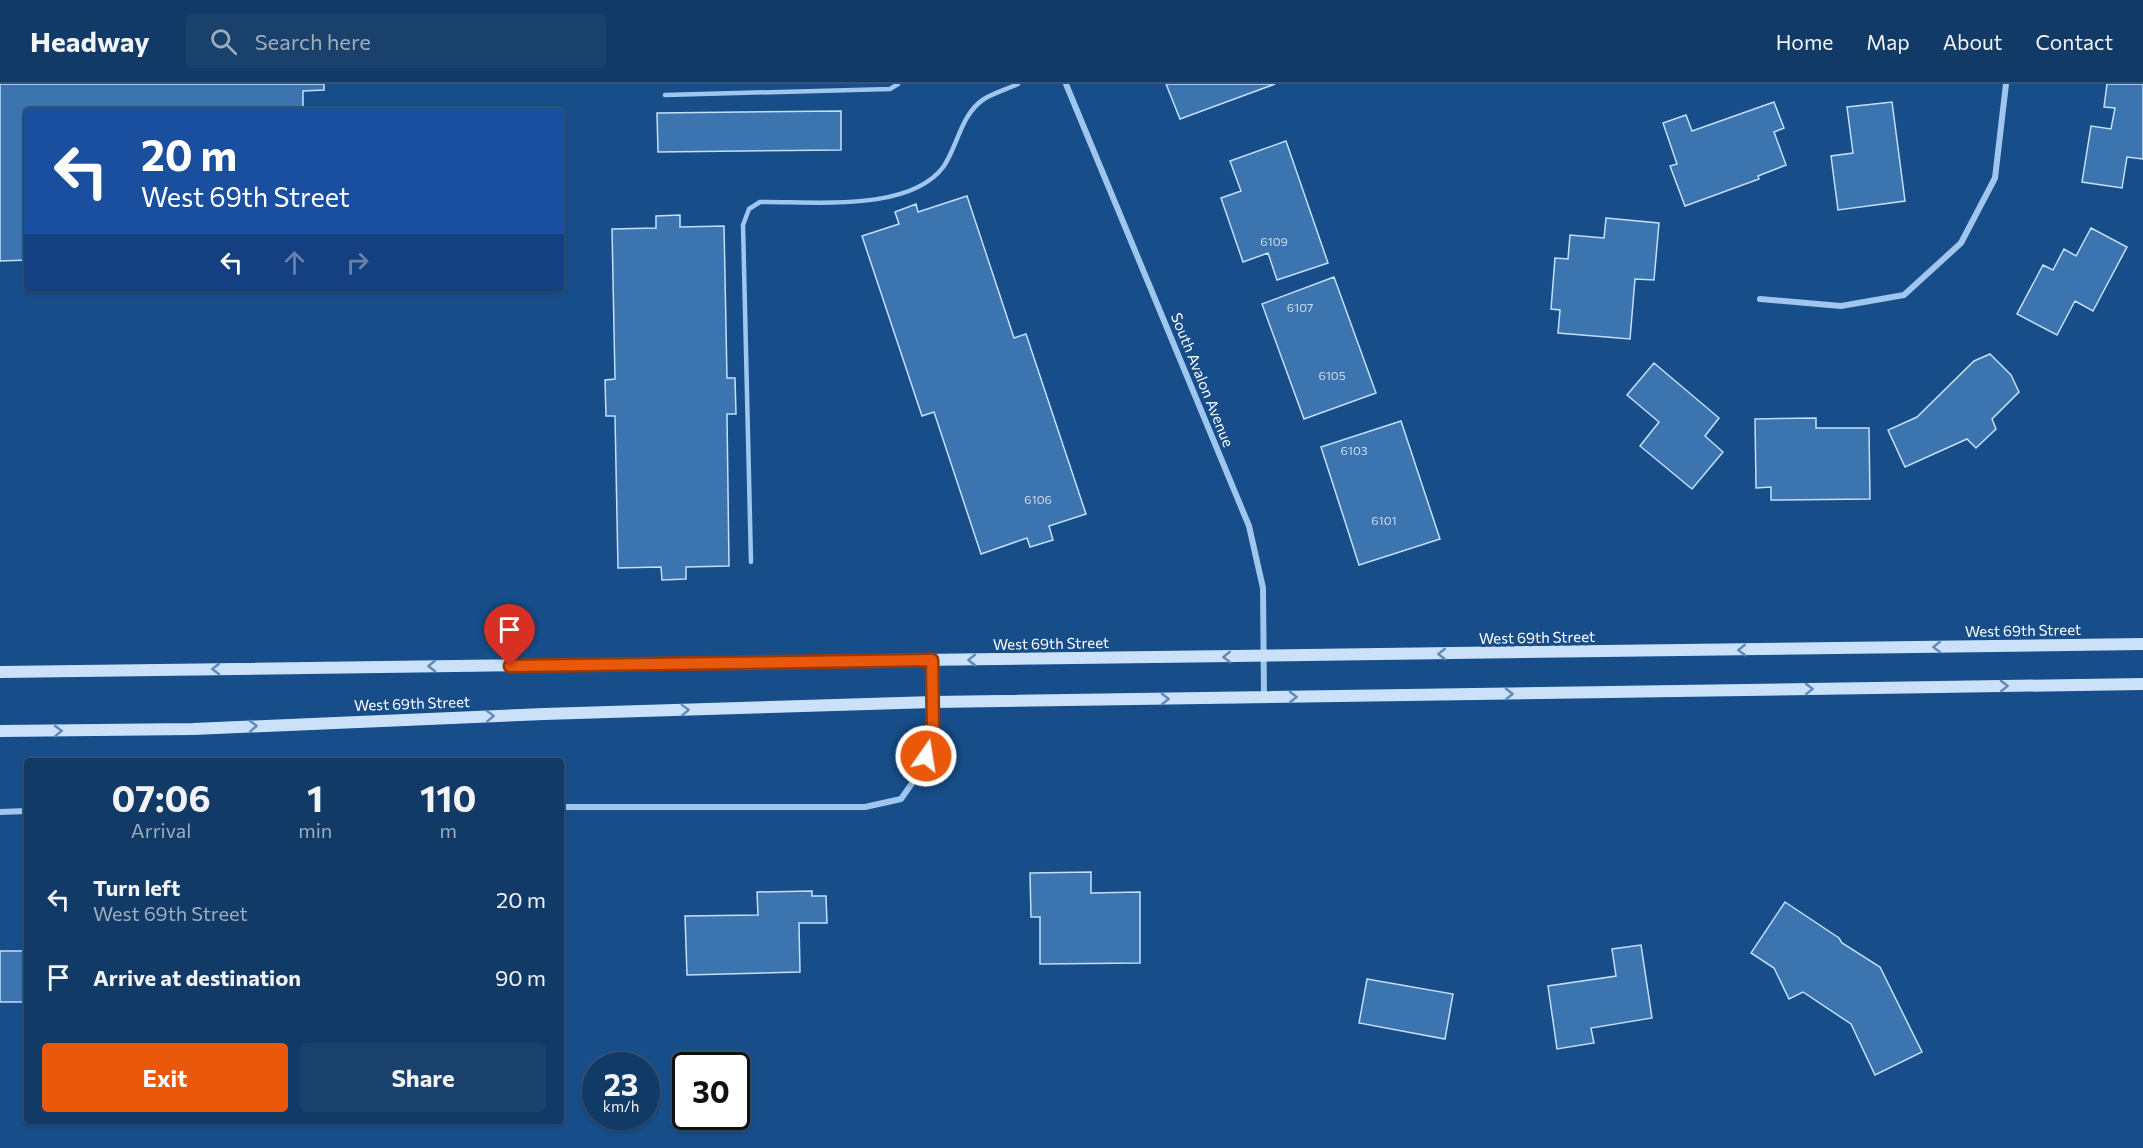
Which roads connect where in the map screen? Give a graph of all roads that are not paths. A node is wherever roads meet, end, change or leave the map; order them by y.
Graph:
1 (898, 84) edge
2 (1018, 84) edge
3 (1066, 84) edge
4 (2006, 84) edge
5 (665, 95) dead end
6 (1760, 299) dead end
7 (751, 562) dead end
8 (2143, 645) edge
9 (1265, 657) junction
10 (932, 660) junction
11 (0, 672) edge
12 (2143, 684) edge
13 (1264, 697) junction
14 (933, 702) junction
15 (0, 731) edge
16 (564, 807) edge
17 (24, 811) edge
18 (0, 812) edge

1 - 5 lane
2 - 7 lane
3 - 9 street, South Avalon Avenue
4 - 6 street
8 -> 9 main road, West 69th Street
9 -> 10 main road, West 69th Street
9 - 13 street, South Avalon Avenue
10 -> 11 main road, West 69th Street
10 - 14 street
13 -> 12 main road, West 69th Street
14 -> 13 main road, West 69th Street
15 -> 14 main road, West 69th Street
14 - 16 street
17 - 18 street

